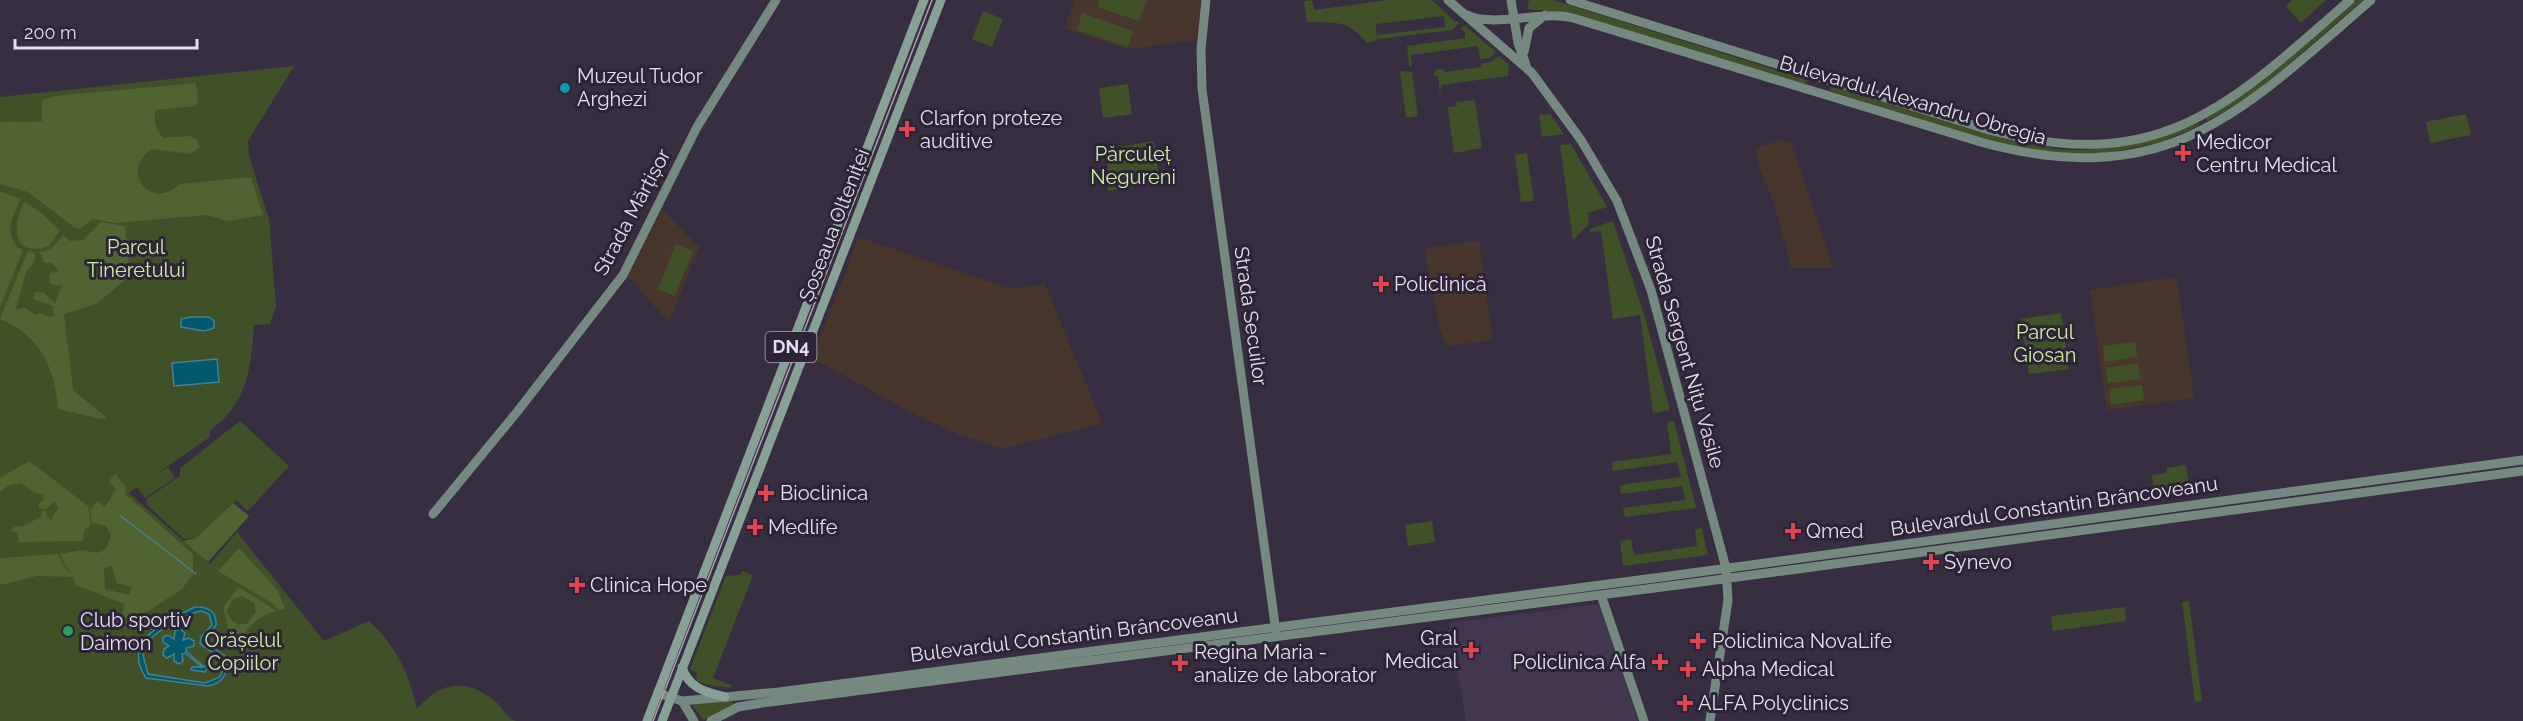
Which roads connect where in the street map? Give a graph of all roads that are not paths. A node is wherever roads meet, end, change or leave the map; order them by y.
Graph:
1 (776, 0) edge
2 (924, 0) edge
3 (941, 0) edge
4 (1206, 0) edge
5 (1448, 0) edge
6 (1458, 0) edge
7 (1513, 0) edge
8 (1570, 0) edge
9 (2350, 0) edge
10 (2371, 0) edge
11 (1465, 14) junction
12 (1547, 14) junction
13 (1514, 17) junction
14 (1495, 19) junction
15 (1526, 67) junction
16 (1818, 78) junction
17 (1815, 91) junction
18 (2523, 460) edge
19 (2523, 471) edge
20 (433, 514) dead end
21 (1726, 573) junction
22 (1601, 594) junction
23 (1483, 605) junction
24 (1276, 632) junction
25 (682, 667) junction
26 (658, 693) junction
27 (725, 697) junction
28 (670, 699) junction
29 (682, 701) junction
30 (738, 707) junction
31 (647, 721) edge
32 (662, 721) edge
33 (694, 721) edge
34 (711, 721) edge
35 (725, 721) edge
36 (1644, 721) edge
37 (1710, 721) edge

1 - 20 main road, Strada Mărțișor
2 - 26 main road, Șoseaua Olteniței / DN4
3 - 25 main road, Șoseaua Olteniței / DN4
4 - 24 main road, Strada Secuilor
5 - 11 main road, Strada Sergent Nițu Vasile
6 - 11 main road, Strada Sergent Nițu Vasile
7 - 13 main road, Strada Sergent Nițu Vasile
7 - 14 main road, Strada Sergent Nițu Vasile
8 - 16 main road, Bulevardul Alexandru Obregia
9 - 16 main road, Bulevardul Alexandru Obregia
10 - 17 main road, Bulevardul Alexandru Obregia
11 - 14 main road
11 - 15 main road, Strada Sergent Nițu Vasile
12 - 13 main road, Bulevardul Alexandru Obregia
12 - 15 main road
12 - 17 main road, Bulevardul Alexandru Obregia
13 - 14 main road
13 - 15 main road, Strada Sergent Nițu Vasile
15 - 21 main road, Strada Sergent Nițu Vasile
16 - 17 main road
18 - 21 main road, Bulevardul Constantin Brâncoveanu
19 - 21 main road, Bulevardul Constantin Brâncoveanu
21 - 22 main road, Bulevardul Constantin Brâncoveanu
21 - 23 main road, Bulevardul Constantin Brâncoveanu
21 - 37 main road, Strada Sergent Nițu Vasile
22 - 23 main road, Bulevardul Constantin Brâncoveanu
22 - 36 main road
23 - 24 main road, Bulevardul Constantin Brâncoveanu
24 - 27 main road, Bulevardul Constantin Brâncoveanu
24 - 30 main road, Bulevardul Constantin Brâncoveanu
25 - 27 main road
25 - 28 main road, Șoseaua Olteniței / DN4
26 - 28 main road
26 - 31 main road, Șoseaua Olteniței / DN4
27 - 29 main road, Bulevardul Constantin Brâncoveanu
28 - 29 main road, Bulevardul Constantin Brâncoveanu
28 - 32 main road, Șoseaua Olteniței / DN4
29 - 33 main road
30 - 34 main road, Bulevardul Constantin Brâncoveanu
30 - 35 main road

